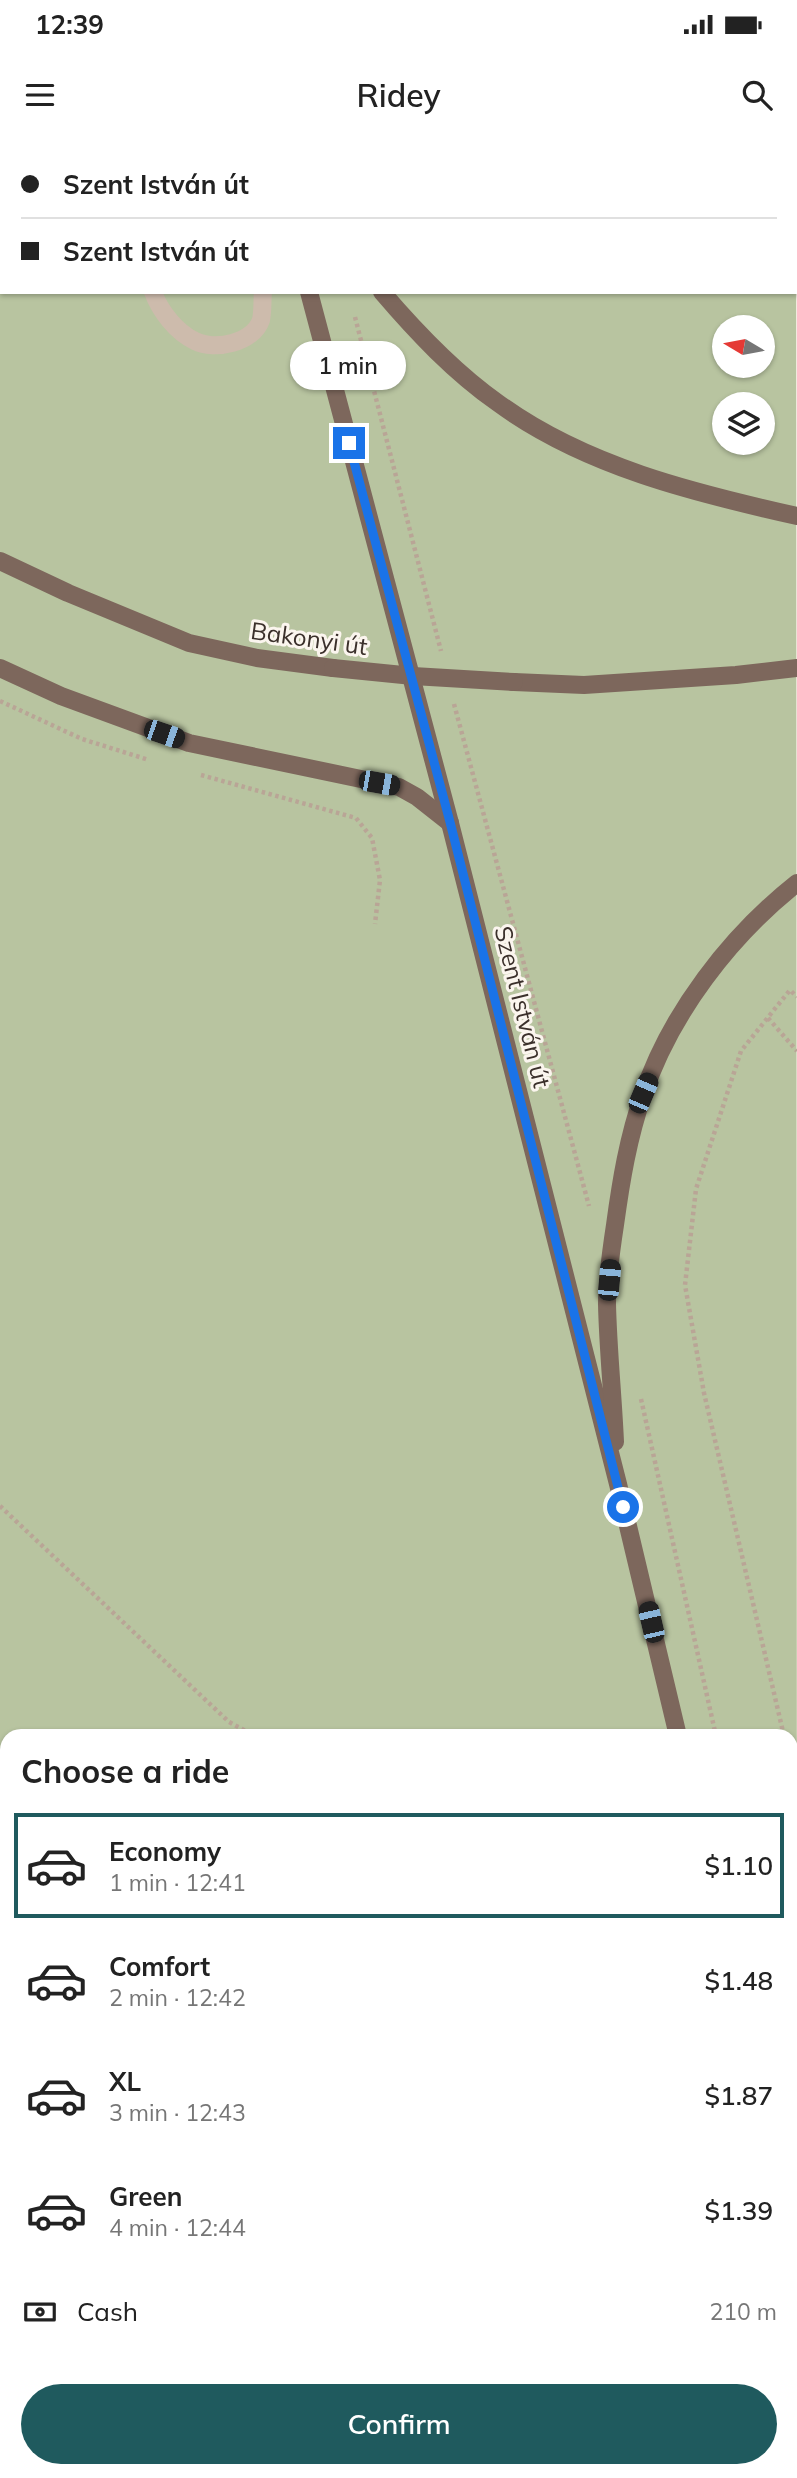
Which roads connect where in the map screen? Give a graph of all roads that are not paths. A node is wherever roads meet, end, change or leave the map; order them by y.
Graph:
1 (153, 294) edge
2 (263, 294) edge
3 (310, 294) edge
4 (384, 294) edge
5 (797, 516) edge
6 (0, 561) edge
7 (0, 668) edge
8 (797, 668) edge
9 (450, 822) junction
10 (797, 883) edge
11 (618, 1484) junction
12 (676, 1729) edge

1 - 2 lane
3 - 9 main road, Szent István út
4 - 5 main road
6 - 8 main road, Bakonyi út, bridge
7 - 9 main road
9 - 11 main road, Szent István út
10 - 11 main road
11 - 12 main road, Szent István út

